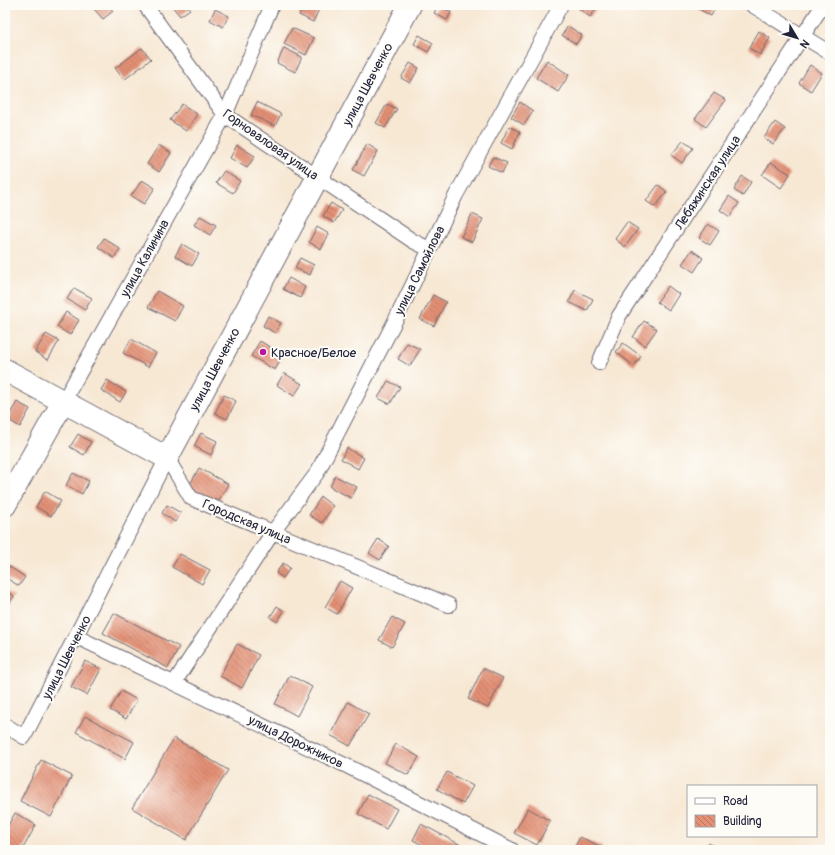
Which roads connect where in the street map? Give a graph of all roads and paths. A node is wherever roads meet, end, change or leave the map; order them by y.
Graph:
1 (145, 5) edge
2 (272, 5) edge
3 (410, 5) edge
4 (561, 5) edge
5 (752, 5) edge
6 (823, 5) edge
7 (804, 36) junction
8 (830, 53) edge
9 (225, 115) junction
10 (317, 177) junction
11 (429, 249) junction
12 (599, 363) dead end
13 (5, 370) edge
14 (63, 402) junction
15 (167, 458) junction
16 (5, 505) edge
17 (273, 532) junction
18 (449, 605) dead end
19 (76, 637) junction
20 (174, 682) junction
21 (5, 725) edge
22 (512, 850) edge

1 - 9 street, Горноваловая улица
2 - 9 street, улица Калинина
3 - 10 main road, улица Шевченко
4 - 11 street, улица Самойлова
5 - 7 street
6 - 7 street, Лебяжинская улица
7 - 8 street
7 - 12 street, Лебяжинская улица
9 - 10 street, Горноваловая улица
9 - 14 street, улица Калинина
10 - 11 street, Горноваловая улица
10 - 15 main road, улица Шевченко
11 - 17 street, улица Самойлова
13 - 14 main road
14 - 15 main road
14 - 16 main road, улица Калинина
15 - 17 street, Городская улица
15 - 19 street, улица Шевченко
17 - 18 street, Городская улица
17 - 20 street, улица Самойлова
19 - 20 street, улица Дорожников
19 - 21 street, улица Шевченко
20 - 22 street, улица Дорожников

